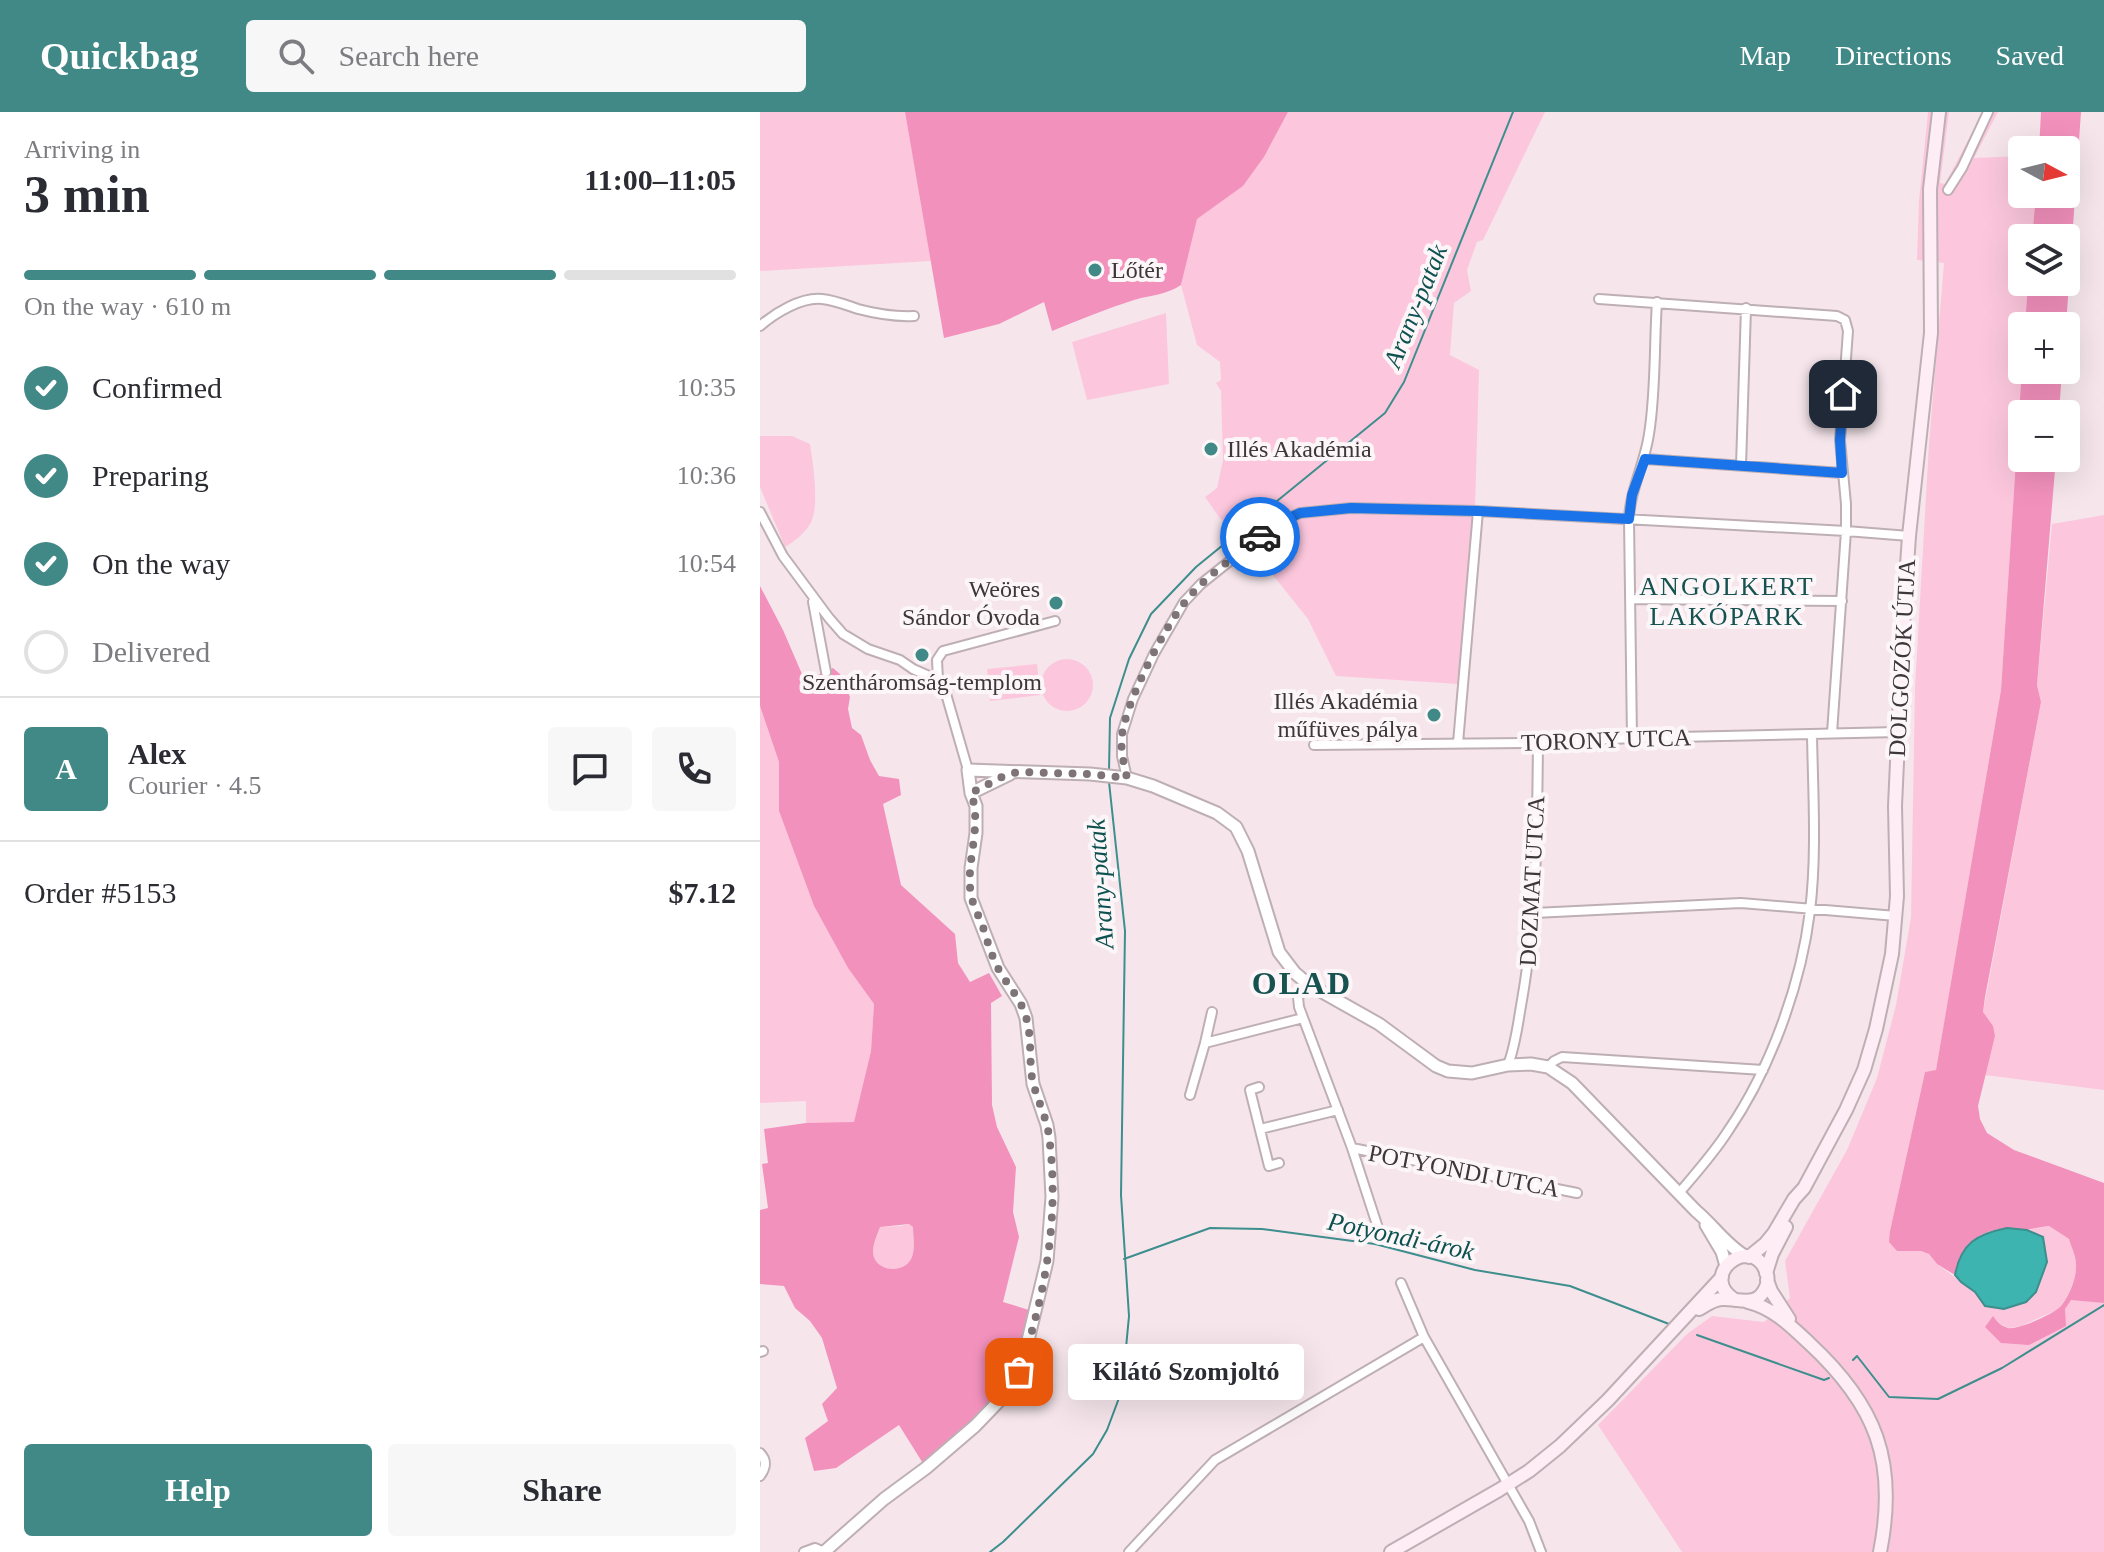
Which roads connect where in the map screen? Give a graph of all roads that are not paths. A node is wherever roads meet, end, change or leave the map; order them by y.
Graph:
1 (1939, 112) edge
2 (1988, 112) edge
3 (1948, 190) dead end
4 (1599, 299) dead end
5 (1657, 302) junction
6 (1746, 308) junction
7 (914, 316) dead end
8 (760, 326) edge
9 (1645, 459) junction
10 (1741, 466) junction
11 (1842, 473) junction
12 (1478, 511) junction
13 (760, 512) edge
14 (1629, 519) junction
15 (1846, 531) junction
16 (1909, 536) junction
17 (812, 596) junction
18 (1630, 599) junction
19 (1842, 601) junction
20 (1055, 621) dead end
21 (826, 672) dead end
22 (938, 680) junction
23 (1898, 732) junction
24 (1832, 733) junction
25 (1812, 735) junction
26 (1632, 738) junction
27 (1458, 743) junction
28 (1538, 743) junction
29 (1314, 745) dead end
30 (968, 770) junction
31 (1017, 772) junction
32 (1124, 778) junction
33 (971, 793) junction
34 (1810, 908) junction
35 (1534, 913) junction
36 (1896, 916) junction
37 (1308, 984) junction
38 (1212, 1012) dead end
39 (1303, 1018) junction
40 (1205, 1043) junction
41 (1508, 1065) junction
42 (1548, 1067) junction
43 (1763, 1070) junction
44 (1259, 1087) dead end
45 (1190, 1095) dead end
46 (1338, 1110) junction
47 (1260, 1129) junction
48 (1352, 1148) junction
49 (1279, 1163) dead end
50 (1804, 1188) junction
51 (1577, 1193) dead end
52 (1679, 1193) junction
53 (1696, 1211) junction
54 (1380, 1234) dead end
55 (1747, 1256) junction
56 (1724, 1272) junction
57 (1767, 1276) junction
58 (1401, 1283) dead end
59 (1742, 1301) junction
60 (1675, 1329) junction
61 (1798, 1332) junction
62 (1424, 1337) junction
63 (760, 1453) edge
64 (760, 1476) edge
65 (1507, 1485) junction
66 (804, 1552) edge
67 (824, 1552) edge
68 (1129, 1552) edge
69 (1391, 1552) edge
70 (1541, 1552) edge
71 (1880, 1552) edge

1 - 16 main road, DOLGOZÓK ÚTJA
2 - 3 street
4 - 5 street
5 - 6 street
5 - 9 street
6 - 10 street
6 - 11 street
7 - 8 street
9 - 10 street
9 - 14 street
10 - 11 street
11 - 15 street
12 - 14 street
12 - 27 street
12 - 32 street
13 - 17 street
14 - 15 street
14 - 18 street
15 - 16 street
15 - 19 street
16 - 23 main road, DOLGOZÓK ÚTJA
17 - 21 street
17 - 22 street
18 - 19 street
18 - 26 street
19 - 24 street
20 - 22 street
22 - 30 street
23 - 24 street, TORONY UTCA
23 - 36 main road, DOLGOZÓK ÚTJA
24 - 25 street, TORONY UTCA
25 - 26 street, TORONY UTCA
25 - 34 street
26 - 28 street, TORONY UTCA
27 - 28 street, TORONY UTCA
27 - 29 street, TORONY UTCA
28 - 35 street, DOZMAT UTCA
30 - 31 street
30 - 33 street
31 - 32 street
31 - 33 street
32 - 37 street
33 - 67 street
34 - 35 street
34 - 36 street
34 - 43 street
35 - 41 street, DOZMAT UTCA
36 - 50 main road, DOLGOZÓK ÚTJA
37 - 39 street
37 - 41 street
38 - 40 street
39 - 40 street
39 - 46 street
40 - 45 street
41 - 42 street
42 - 43 street
42 - 52 street
43 - 52 street
44 - 47 street
46 - 47 street
46 - 48 street
47 - 49 street
48 - 51 street, POTYONDI UTCA
48 - 54 street
50 - 55 main road, DOLGOZÓK ÚTJA
50 - 57 main road, DOLGOZÓK ÚTJA
52 - 53 street
53 - 55 street
53 - 56 street
55 - 56 main road
55 - 57 main road
56 - 59 main road
56 - 60 main road
57 - 59 main road
57 - 61 main road
58 - 62 street
59 - 60 main road
59 - 61 main road
60 - 65 main road
61 - 71 main road
62 - 65 street
62 - 68 street
63 - 64 street
65 - 69 main road
65 - 70 street
66 - 67 street

